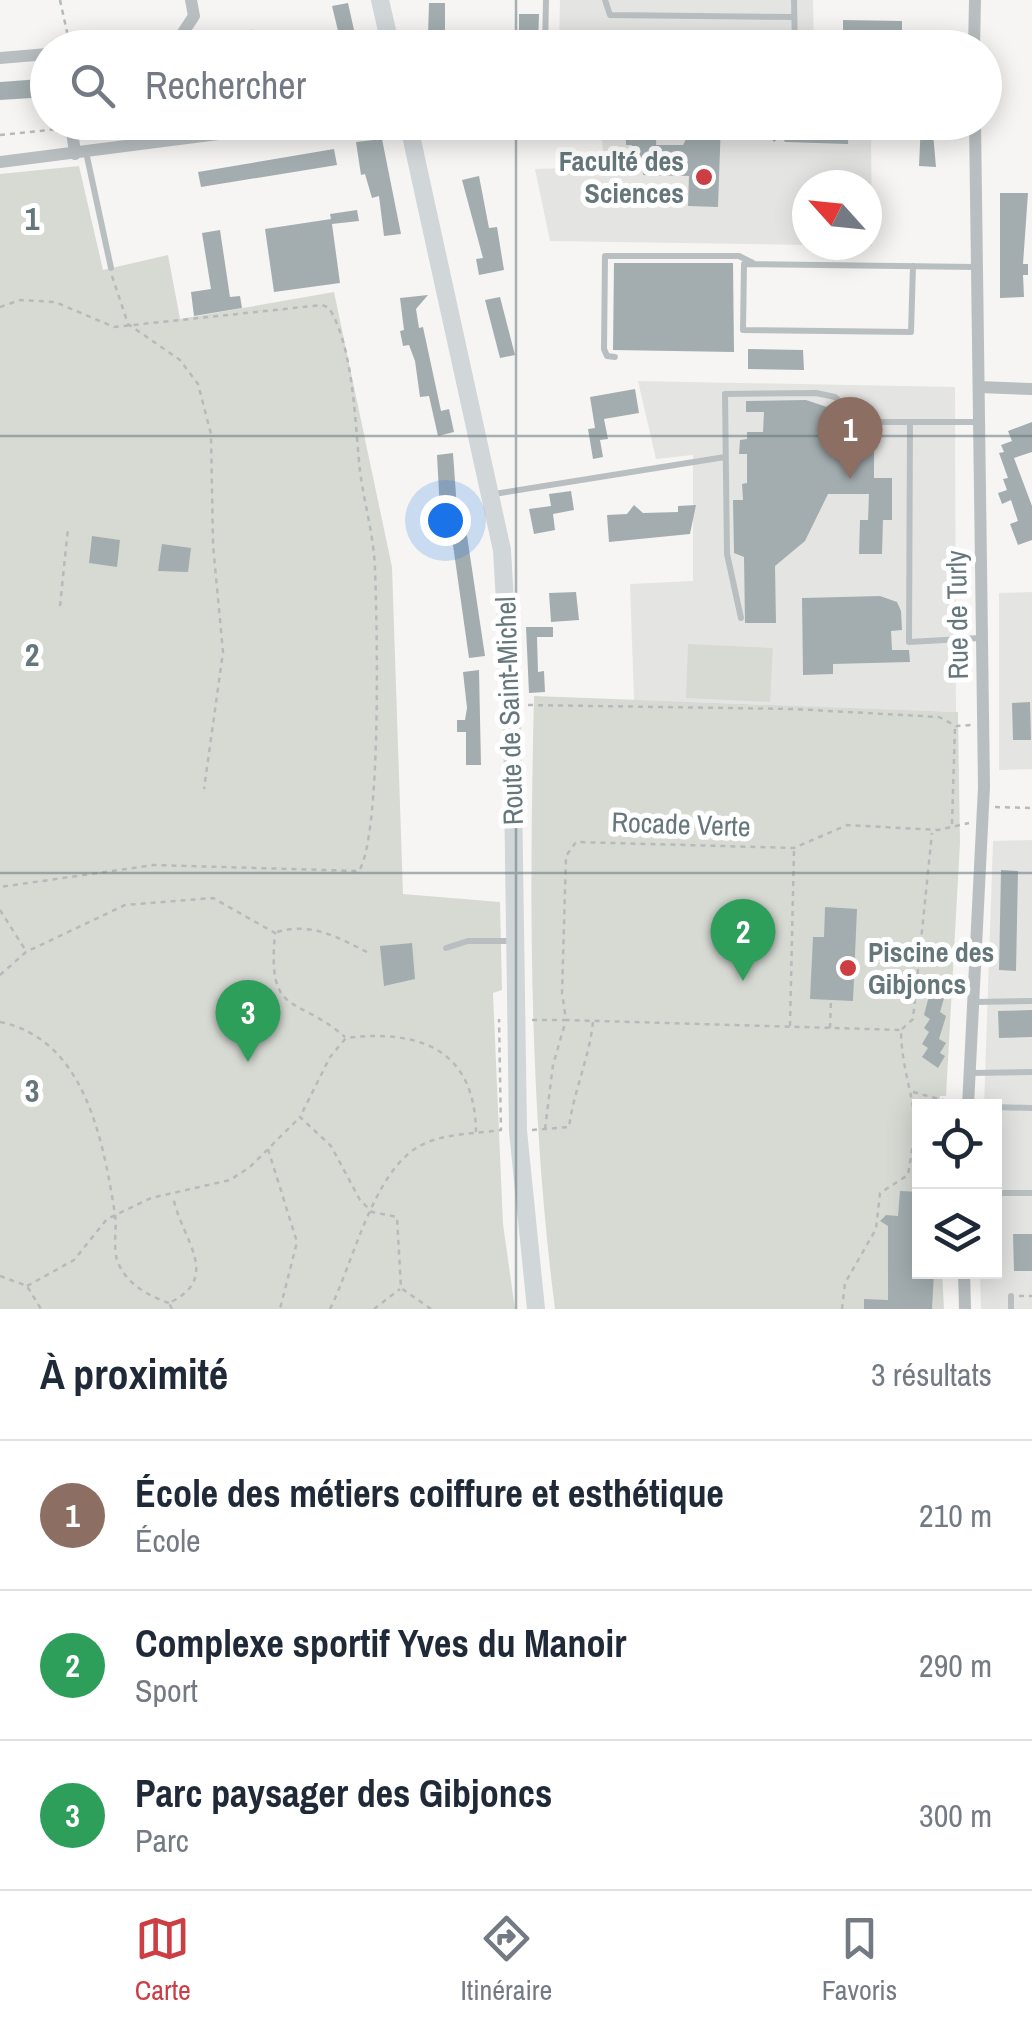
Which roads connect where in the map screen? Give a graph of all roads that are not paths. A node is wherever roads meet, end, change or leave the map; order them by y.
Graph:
1 (192, 0) edge
2 (380, 0) edge
3 (546, 0) edge
4 (605, 0) edge
5 (794, 0) edge
6 (975, 0) edge
7 (794, 17) junction
8 (187, 30) edge
9 (387, 30) edge
10 (545, 30) edge
11 (794, 30) edge
12 (974, 30) edge
13 (30, 56) edge
14 (0, 58) edge
15 (77, 140) edge
16 (178, 140) edge
17 (412, 140) edge
18 (974, 140) edge
19 (81, 153) junction
20 (0, 162) edge
21 (754, 264) junction
22 (913, 266) junction
23 (976, 267) junction
24 (111, 268) road end
25 (615, 356) dead end
26 (979, 388) junction
27 (1032, 389) edge
28 (910, 422) junction
29 (979, 422) junction
30 (725, 457) junction
31 (493, 494) junction
32 (740, 618) dead end
33 (982, 638) junction
34 (515, 941) junction
35 (446, 948) dead end
36 (1032, 1001) edge
37 (974, 1002) junction
38 (1032, 1072) edge
39 (970, 1074) junction
40 (968, 1099) edge
41 (1002, 1107) edge
42 (1032, 1108) edge
43 (1002, 1193) edge
44 (1032, 1194) edge
45 (964, 1279) edge
46 (1011, 1296) dead end
47 (536, 1309) edge
48 (966, 1309) edge
49 (1011, 1309) edge

1 - 8 street
2 - 9 street
3 - 10 lane
4 - 7 lane
5 - 7 lane
6 - 12 street
7 - 11 lane
13 - 14 street
15 - 19 street
16 - 19 street
17 - 31 street, Route de Saint-Michel
18 - 23 street, Rue de Turly
19 - 20 street
19 - 24 lane
21 - 22 lane
21 - 22 lane
21 - 25 lane
22 - 23 lane
23 - 26 street, Rue de Turly
26 - 27 street
26 - 29 street, Rue de Turly
28 - 29 lane
28 - 30 lane
28 - 33 lane
29 - 33 street, Rue de Turly
30 - 31 lane
30 - 32 lane
31 - 34 street, Route de Saint-Michel
33 - 37 street, Rue de Turly
34 - 35 lane
34 - 47 street, Route de Saint-Michel
36 - 37 lane
37 - 39 street, Rue de Turly
38 - 39 lane
39 - 40 street, Rue de Turly
41 - 42 lane
43 - 44 lane
45 - 48 street
46 - 49 lane

